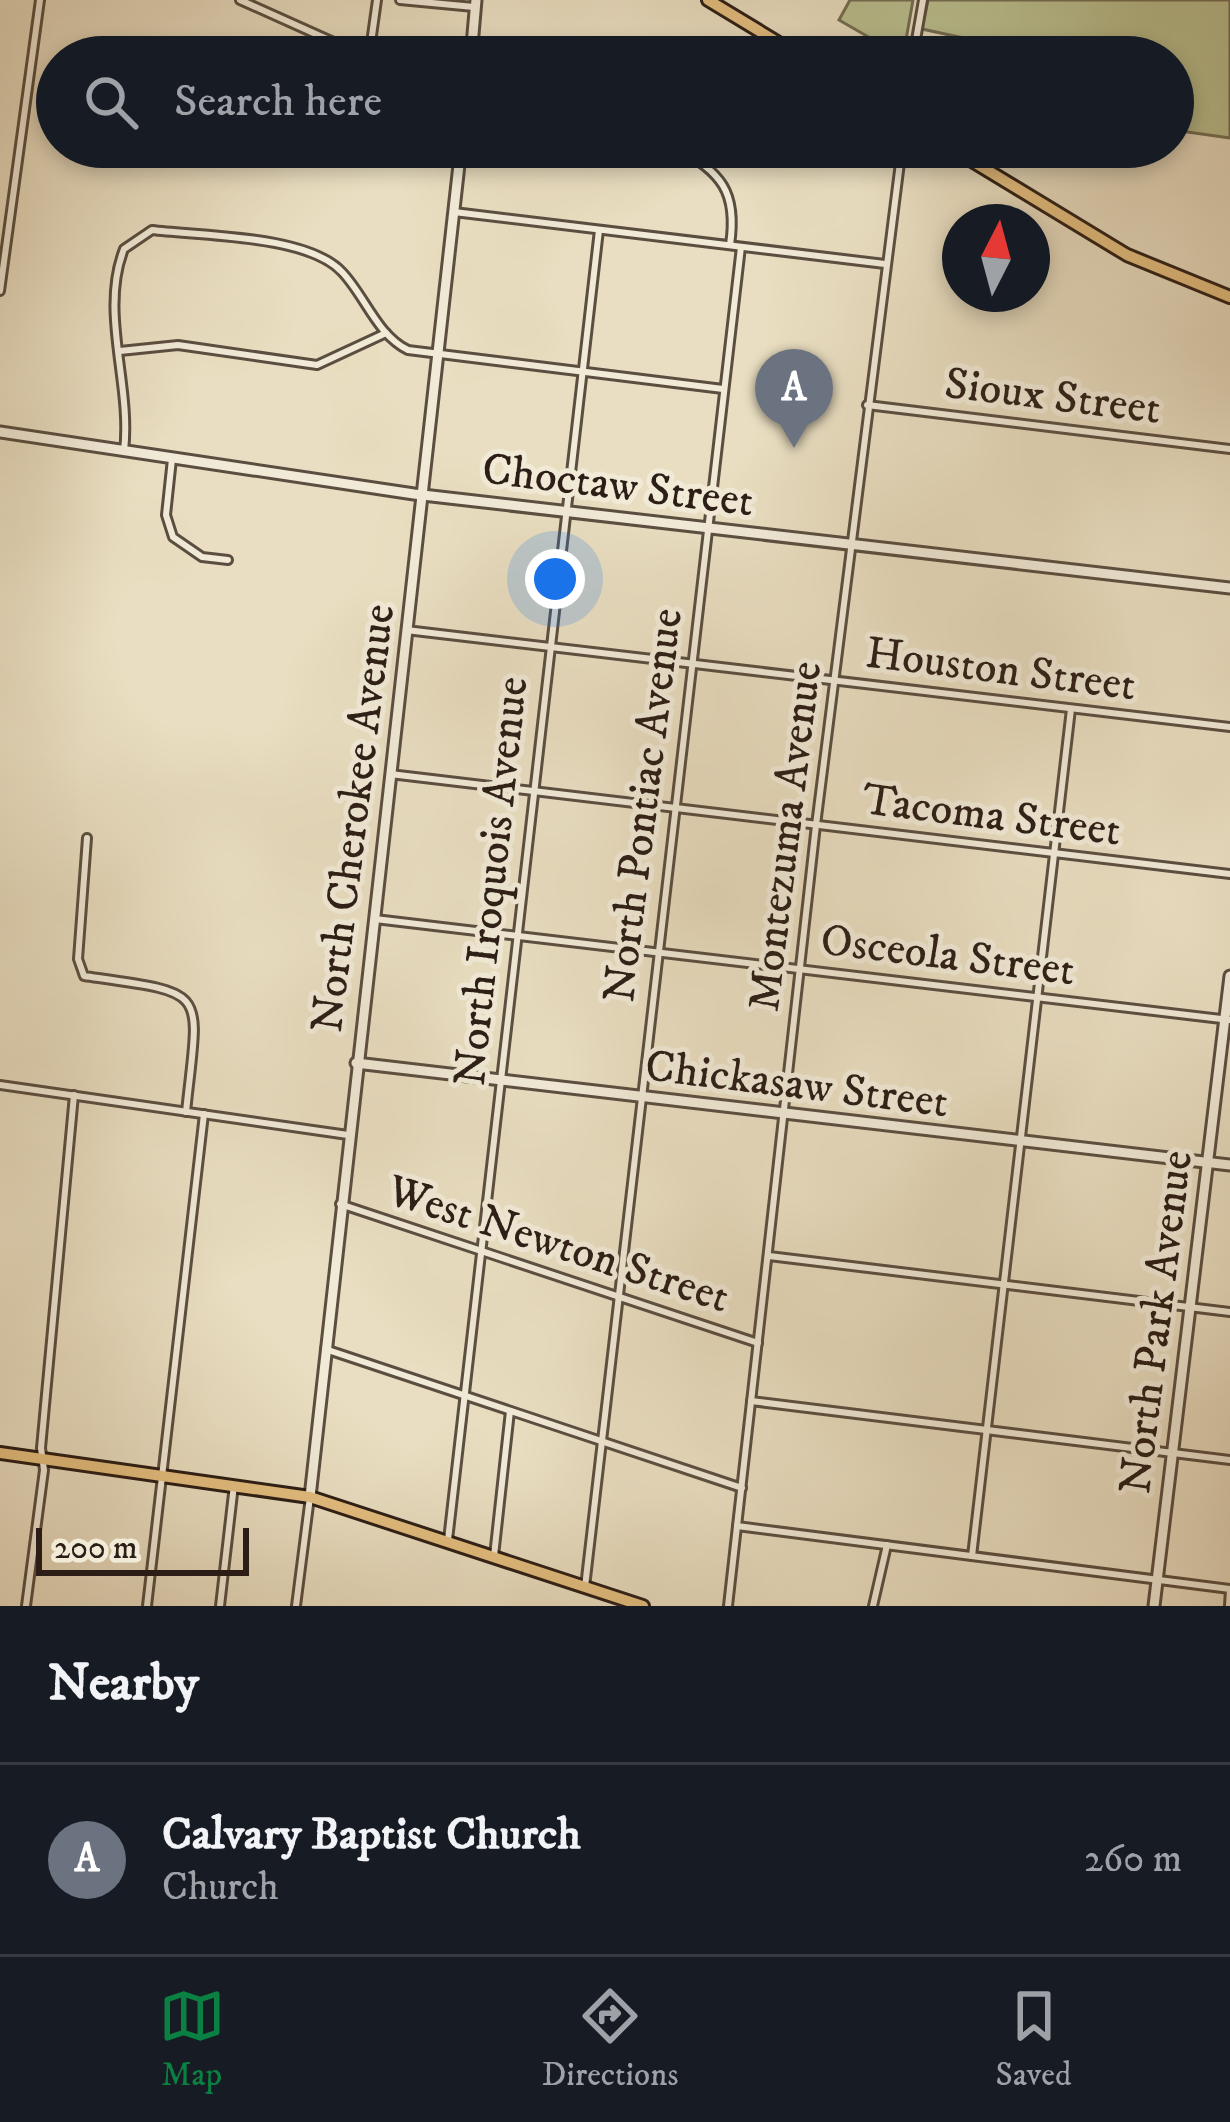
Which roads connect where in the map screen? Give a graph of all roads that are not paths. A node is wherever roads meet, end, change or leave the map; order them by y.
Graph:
1 (40, 0) edge
2 (376, 0) edge
3 (400, 0) edge
4 (708, 0) edge
5 (923, 0) edge
6 (245, 1) edge
7 (476, 4) edge
8 (322, 36) edge
9 (371, 36) edge
10 (473, 36) edge
11 (767, 36) edge
12 (917, 36) edge
13 (459, 168) edge
14 (711, 168) edge
15 (899, 168) edge
16 (984, 168) edge
17 (454, 212) junction
18 (599, 230) junction
19 (730, 245) junction
20 (741, 247) junction
21 (885, 264) junction
22 (0, 292) edge
23 (1230, 297) edge
24 (386, 333) junction
25 (120, 351) junction
26 (438, 354) junction
27 (582, 373) junction
28 (724, 389) junction
29 (867, 405) junction
30 (0, 433) edge
31 (1230, 448) edge
32 (124, 452) junction
33 (172, 459) junction
34 (422, 494) junction
35 (566, 510) junction
36 (707, 526) junction
37 (850, 543) junction
38 (228, 560) dead end
39 (1230, 588) edge
40 (406, 630) junction
41 (549, 648) junction
42 (690, 664) junction
43 (834, 681) junction
44 (1071, 709) junction
45 (1230, 728) edge
46 (390, 774) junction
47 (532, 792) junction
48 (674, 808) junction
49 (816, 825) junction
50 (88, 838) dead end
51 (1055, 853) junction
52 (1230, 874) edge
53 (373, 919) junction
54 (516, 936) junction
55 (657, 952) junction
56 (801, 969) junction
57 (1230, 976) edge
58 (1040, 997) junction
59 (1227, 1019) edge
60 (356, 1063) junction
61 (500, 1080) junction
62 (0, 1084) edge
63 (74, 1095) junction
64 (640, 1096) junction
65 (186, 1112) junction
66 (204, 1114) junction
67 (783, 1114) junction
68 (348, 1136) junction
69 (1022, 1142) junction
70 (1207, 1164) junction
71 (1230, 1166) edge
72 (340, 1204) junction
73 (480, 1251) junction
74 (767, 1256) junction
75 (1005, 1285) junction
76 (618, 1297) junction
77 (1188, 1308) junction
78 (1230, 1312) edge
79 (758, 1343) junction
80 (325, 1349) junction
81 (464, 1395) junction
82 (751, 1401) junction
83 (510, 1411) junction
84 (988, 1430) junction
85 (602, 1442) junction
86 (0, 1453) edge
87 (1171, 1454) junction
88 (43, 1459) junction
89 (1230, 1460) edge
90 (164, 1474) junction
91 (235, 1484) junction
92 (742, 1488) junction
93 (310, 1497) junction
94 (737, 1526) junction
95 (448, 1540) junction
96 (887, 1545) junction
97 (494, 1556) junction
98 (972, 1556) junction
99 (1155, 1579) junction
100 (585, 1586) junction
101 (1230, 1589) edge
102 (26, 1606) edge
103 (147, 1606) edge
104 (220, 1606) edge
105 (296, 1606) edge
106 (643, 1606) edge
107 (728, 1606) edge
108 (873, 1606) edge
109 (1154, 1606) edge
110 (1229, 1606) edge

1 - 22 street
2 - 9 street
3 - 7 street
4 - 11 main road
5 - 12 street
6 - 8 street
7 - 10 street
13 - 17 street, North Cherokee Avenue
14 - 19 street
15 - 21 street, Montezuma Avenue
16 - 23 main road
17 - 18 street
17 - 26 street, North Cherokee Avenue
18 - 19 street
18 - 27 street, North Iroquois Avenue
19 - 20 street
20 - 21 street
20 - 28 street, North Pontiac Avenue
21 - 29 street, Montezuma Avenue
24 - 25 street
24 - 25 street
24 - 26 street
25 - 32 street
26 - 27 street
26 - 34 street, North Cherokee Avenue
27 - 28 street
27 - 35 street, North Iroquois Avenue
28 - 36 street, North Pontiac Avenue
29 - 31 street, Sioux Street
29 - 37 street, Montezuma Avenue
30 - 32 street, Choctaw Street
32 - 33 street, Choctaw Street
33 - 34 street, Choctaw Street
33 - 38 street
34 - 35 street, Choctaw Street
34 - 40 street, North Cherokee Avenue
35 - 36 street, Choctaw Street
35 - 41 street, North Iroquois Avenue
36 - 37 street, Choctaw Street
36 - 42 street, North Pontiac Avenue
37 - 39 street, Choctaw Street
37 - 43 street, Montezuma Avenue
40 - 41 street, Houston Street
40 - 46 street, North Cherokee Avenue
41 - 42 street, Houston Street
41 - 47 street, North Iroquois Avenue
42 - 43 street, Houston Street
42 - 48 street, North Pontiac Avenue
43 - 44 street, Houston Street
43 - 49 street, Montezuma Avenue
44 - 45 street, Houston Street
44 - 51 street
46 - 47 street, Tacoma Street
46 - 53 street, North Cherokee Avenue
47 - 48 street, Tacoma Street
47 - 54 street, North Iroquois Avenue
48 - 49 street, Tacoma Street
48 - 55 street, North Pontiac Avenue
49 - 51 street, Tacoma Street
49 - 56 street, Montezuma Avenue
50 - 65 street
51 - 52 street, Tacoma Street
51 - 58 street
53 - 54 street, Osceola Street
53 - 60 street, North Cherokee Avenue
54 - 55 street, Osceola Street
54 - 61 street, North Iroquois Avenue
55 - 56 street, Osceola Street
55 - 64 street, North Pontiac Avenue
56 - 58 street, Osceola Street
56 - 67 street, Montezuma Avenue
57 - 59 street, North Park Avenue
58 - 59 street, Osceola Street
58 - 69 street
59 - 70 street, North Park Avenue
60 - 61 street, Chickasaw Street
60 - 68 street, North Cherokee Avenue
61 - 64 street, Chickasaw Street
61 - 73 street, North Iroquois Avenue
62 - 63 street
63 - 65 street
63 - 88 street
64 - 67 street, Chickasaw Street
64 - 76 street, North Pontiac Avenue
65 - 66 street
66 - 68 street
66 - 90 street
67 - 69 street, Chickasaw Street
67 - 74 street, Montezuma Avenue
68 - 72 street, North Cherokee Avenue
69 - 70 street, Chickasaw Street
69 - 75 street
70 - 71 street, Chickasaw Street
70 - 77 street, North Park Avenue
72 - 73 street, West Newton Street
72 - 80 street, North Cherokee Avenue
73 - 76 street, West Newton Street
73 - 81 street, North Iroquois Avenue
74 - 75 street
74 - 79 street, Montezuma Avenue
75 - 77 street
75 - 84 street
76 - 79 street, West Newton Street
76 - 85 street, North Pontiac Avenue
77 - 78 street
77 - 87 street, North Park Avenue
79 - 82 street, Montezuma Avenue
80 - 81 street
80 - 93 street, North Cherokee Avenue
81 - 83 street
81 - 95 street, North Iroquois Avenue
82 - 84 street
82 - 92 street, Montezuma Avenue
83 - 85 street
83 - 97 street
84 - 87 street
84 - 98 street
85 - 92 street
85 - 100 street, North Pontiac Avenue
86 - 88 main road
87 - 89 street
87 - 99 street, North Park Avenue
88 - 90 main road
88 - 102 street
90 - 91 main road
90 - 103 street
91 - 93 main road
91 - 104 street
92 - 94 street, Montezuma Avenue
93 - 95 main road
93 - 105 street
94 - 96 street
94 - 107 street, Montezuma Avenue
95 - 97 main road
96 - 98 street
96 - 108 street
97 - 100 main road
98 - 99 street
99 - 101 street
99 - 109 street, North Park Avenue
100 - 106 main road
101 - 110 street

